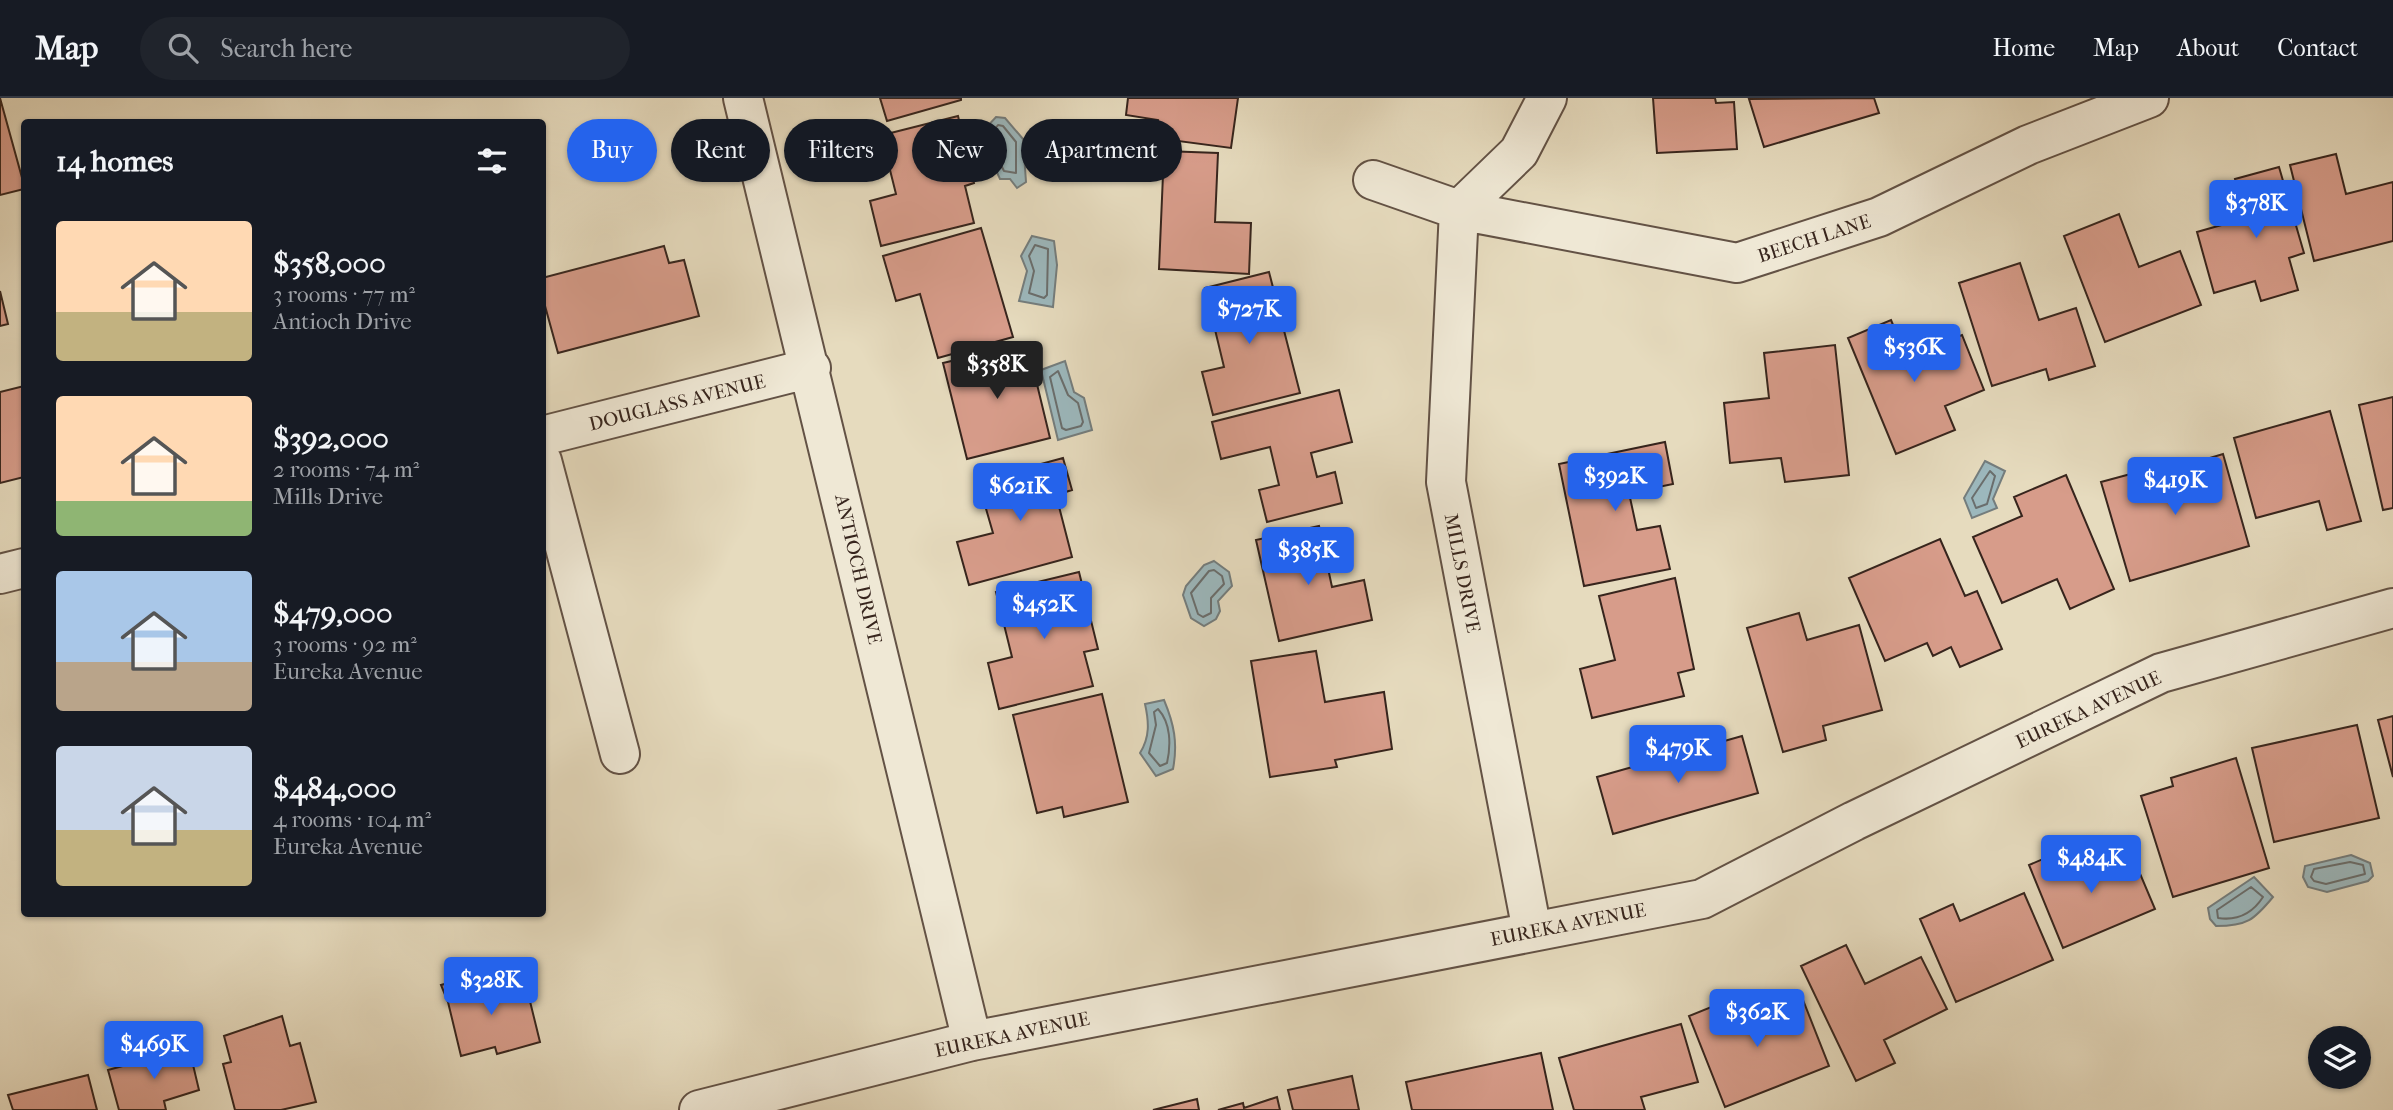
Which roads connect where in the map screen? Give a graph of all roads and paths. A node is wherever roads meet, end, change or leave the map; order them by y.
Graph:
1 (744, 98) edge
2 (1548, 98) edge
3 (2149, 98) edge
4 (1373, 180) dead end
5 (1459, 210) junction
6 (810, 368) junction
7 (546, 435) edge
8 (546, 476) edge
9 (21, 569) edge
10 (0, 575) edge
11 (2393, 608) edge
12 (620, 754) dead end
13 (1532, 930) junction
14 (972, 1041) junction
15 (700, 1110) edge

1 - 6 street, ANTIOCH DRIVE
2 - 5 street
3 - 5 street, BEECH LANE
4 - 5 street
5 - 13 street, MILLS DRIVE
6 - 7 street, DOUGLASS AVENUE
6 - 14 street, ANTIOCH DRIVE
8 - 12 street
9 - 10 street
11 - 13 street, EUREKA AVENUE
13 - 14 street, EUREKA AVENUE
14 - 15 street, EUREKA AVENUE

